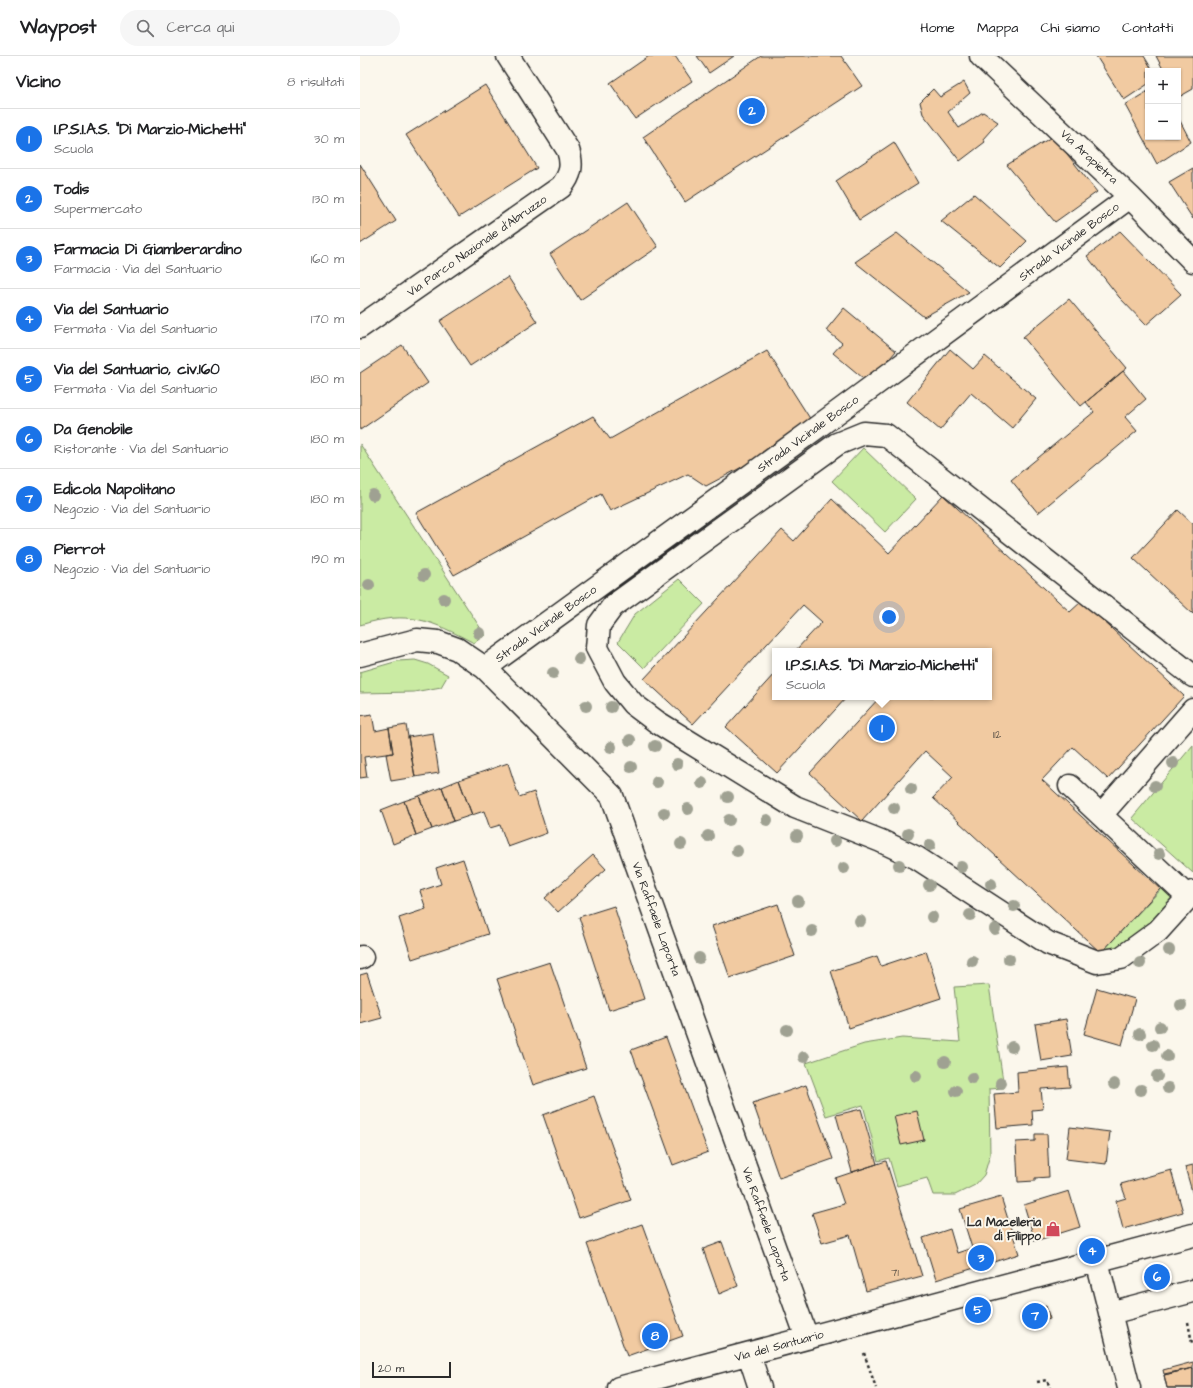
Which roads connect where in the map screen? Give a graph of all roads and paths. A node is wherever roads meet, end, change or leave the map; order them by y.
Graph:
1 (508, 56) edge
2 (981, 56) edge
3 (1130, 197) junction
4 (1193, 261) edge
5 (360, 327) edge
6 (360, 655) edge
7 (485, 668) junction
8 (1193, 676) edge
9 (1193, 710) edge
10 (1070, 786) dead end
11 (1101, 815) junction
12 (1191, 895) edge
13 (1193, 1235) edge
14 (1097, 1261) junction
15 (1193, 1292) edge
16 (1110, 1313) junction
17 (1188, 1322) dead end
18 (807, 1338) junction
19 (1192, 1344) edge
20 (749, 1354) junction
21 (864, 1354) dead end
22 (1037, 1382) dead end
23 (619, 1388) edge
24 (760, 1388) edge
25 (876, 1388) edge
26 (1050, 1388) edge
27 (1130, 1388) edge

1 - 5 street, Via Parco Nazionale d'Abruzzo
2 - 3 street, Via Arapietra
3 - 4 street, Via Arapietra
3 - 7 street, Strada Vicinale Bosco
6 - 7 street, Via Raffaele Laporta
7 - 18 street, Via Raffaele Laporta
8 - 12 street
9 - 11 street
10 - 11 street
11 - 12 street
13 - 14 street, Via del Santuario
14 - 16 street
14 - 18 street, Via del Santuario
15 - 16 street
16 - 27 street
17 - 19 path
18 - 20 street, Via del Santuario
20 - 23 street, Via del Santuario
20 - 24 street
21 - 25 path
22 - 26 path

